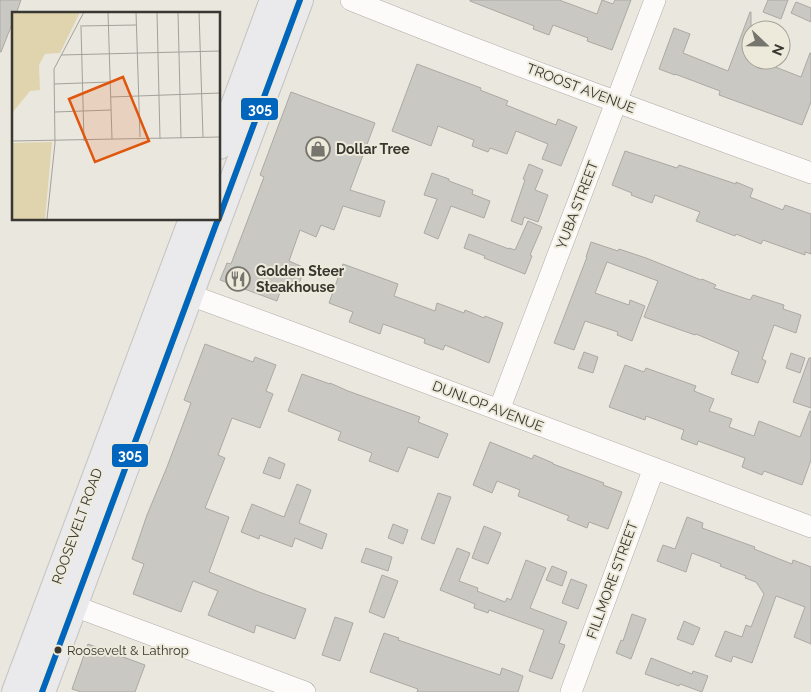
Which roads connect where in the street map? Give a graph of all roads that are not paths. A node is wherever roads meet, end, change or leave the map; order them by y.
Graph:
1 (273, 0) edge
2 (300, 0) edge
3 (351, 0) edge
4 (655, 0) edge
5 (616, 102) junction
6 (220, 143) edge
7 (811, 173) edge
8 (220, 215) edge
9 (192, 220) edge
10 (218, 220) edge
11 (190, 295) junction
12 (163, 296) junction
13 (500, 410) junction
14 (654, 468) junction
15 (811, 527) edge
16 (74, 606) junction
17 (15, 692) edge
18 (42, 692) edge
19 (305, 692) edge
20 (571, 692) edge

1 - 6 main road
2 - 8 main road, ROOSEVELT ROAD
3 - 5 street, TROOST AVENUE
4 - 5 street, YUBA STREET
5 - 7 street, TROOST AVENUE
5 - 13 street, YUBA STREET
9 - 12 main road, ROOSEVELT ROAD
10 - 11 main road, ROOSEVELT ROAD
11 - 12 street, DUNLOP AVENUE
11 - 13 street, DUNLOP AVENUE
11 - 16 main road, ROOSEVELT ROAD
12 - 17 main road, ROOSEVELT ROAD
13 - 14 street, DUNLOP AVENUE
14 - 15 street, DUNLOP AVENUE
14 - 20 street, FILLMORE STREET
16 - 18 main road, ROOSEVELT ROAD
16 - 19 street

